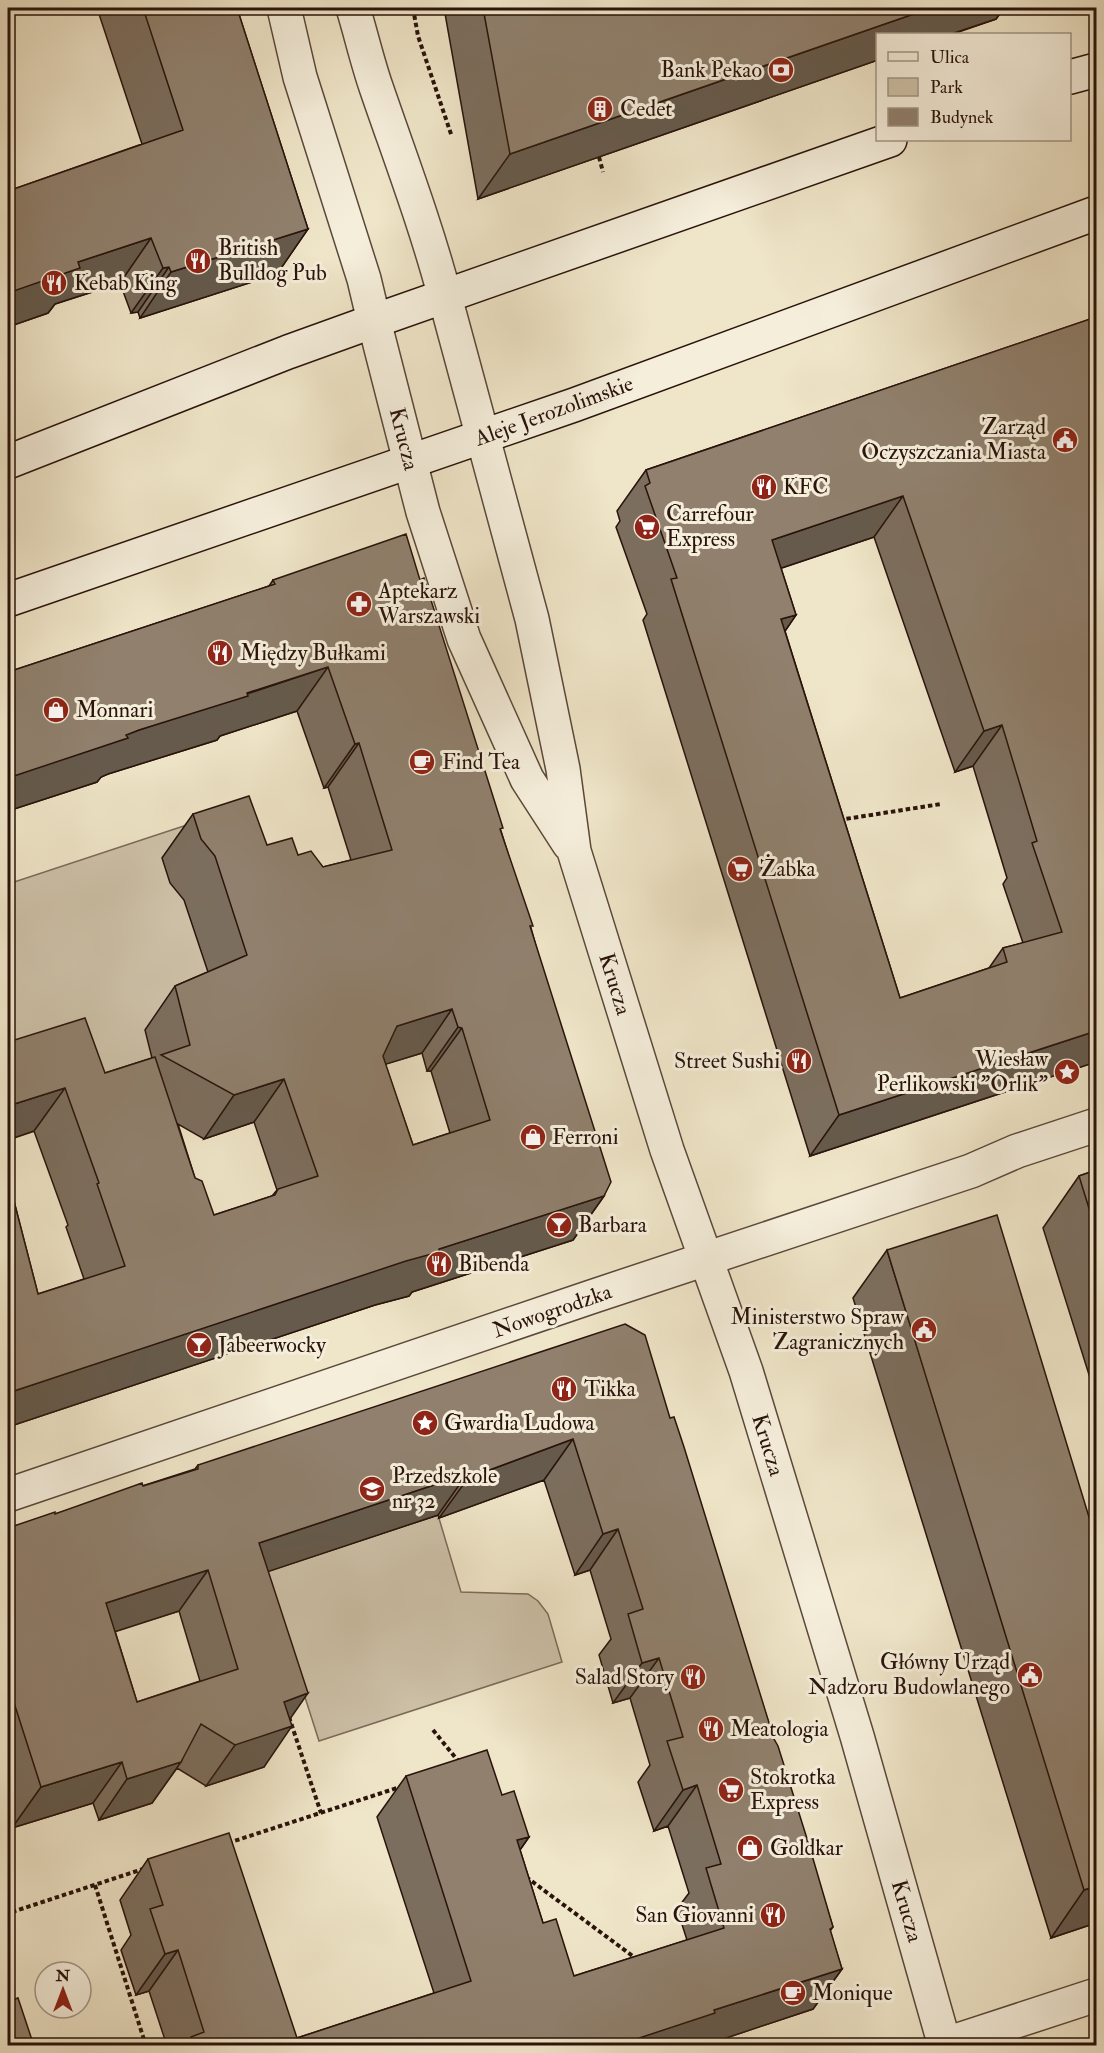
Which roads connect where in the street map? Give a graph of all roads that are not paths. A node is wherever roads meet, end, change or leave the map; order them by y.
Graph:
1 (284, 8) edge
2 (354, 8) edge
3 (1096, 70) edge
4 (1071, 77) edge
5 (887, 141) edge
6 (1096, 213) edge
7 (445, 297) junction
8 (374, 321) junction
9 (483, 436) junction
10 (8, 462) edge
11 (410, 462) junction
12 (8, 600) edge
13 (573, 851) junction
14 (1096, 1125) edge
15 (706, 1260) junction
16 (8, 1496) edge
17 (1096, 1995) edge
18 (943, 2045) edge

1 - 8 street, Krucza
2 - 7 street, Krucza
3 - 4 street
5 - 7 street
6 - 9 street, Aleje Jerozolimskie
7 - 8 street
7 - 9 street, Krucza
8 - 10 street
8 - 11 street, Krucza
9 - 11 street, Aleje Jerozolimskie
9 - 13 street, Krucza
11 - 12 street, Aleje Jerozolimskie
11 - 13 street, Krucza
13 - 15 street, Krucza
14 - 15 street, Nowogrodzka
15 - 16 street, Nowogrodzka
15 - 18 street, Krucza
17 - 18 street

